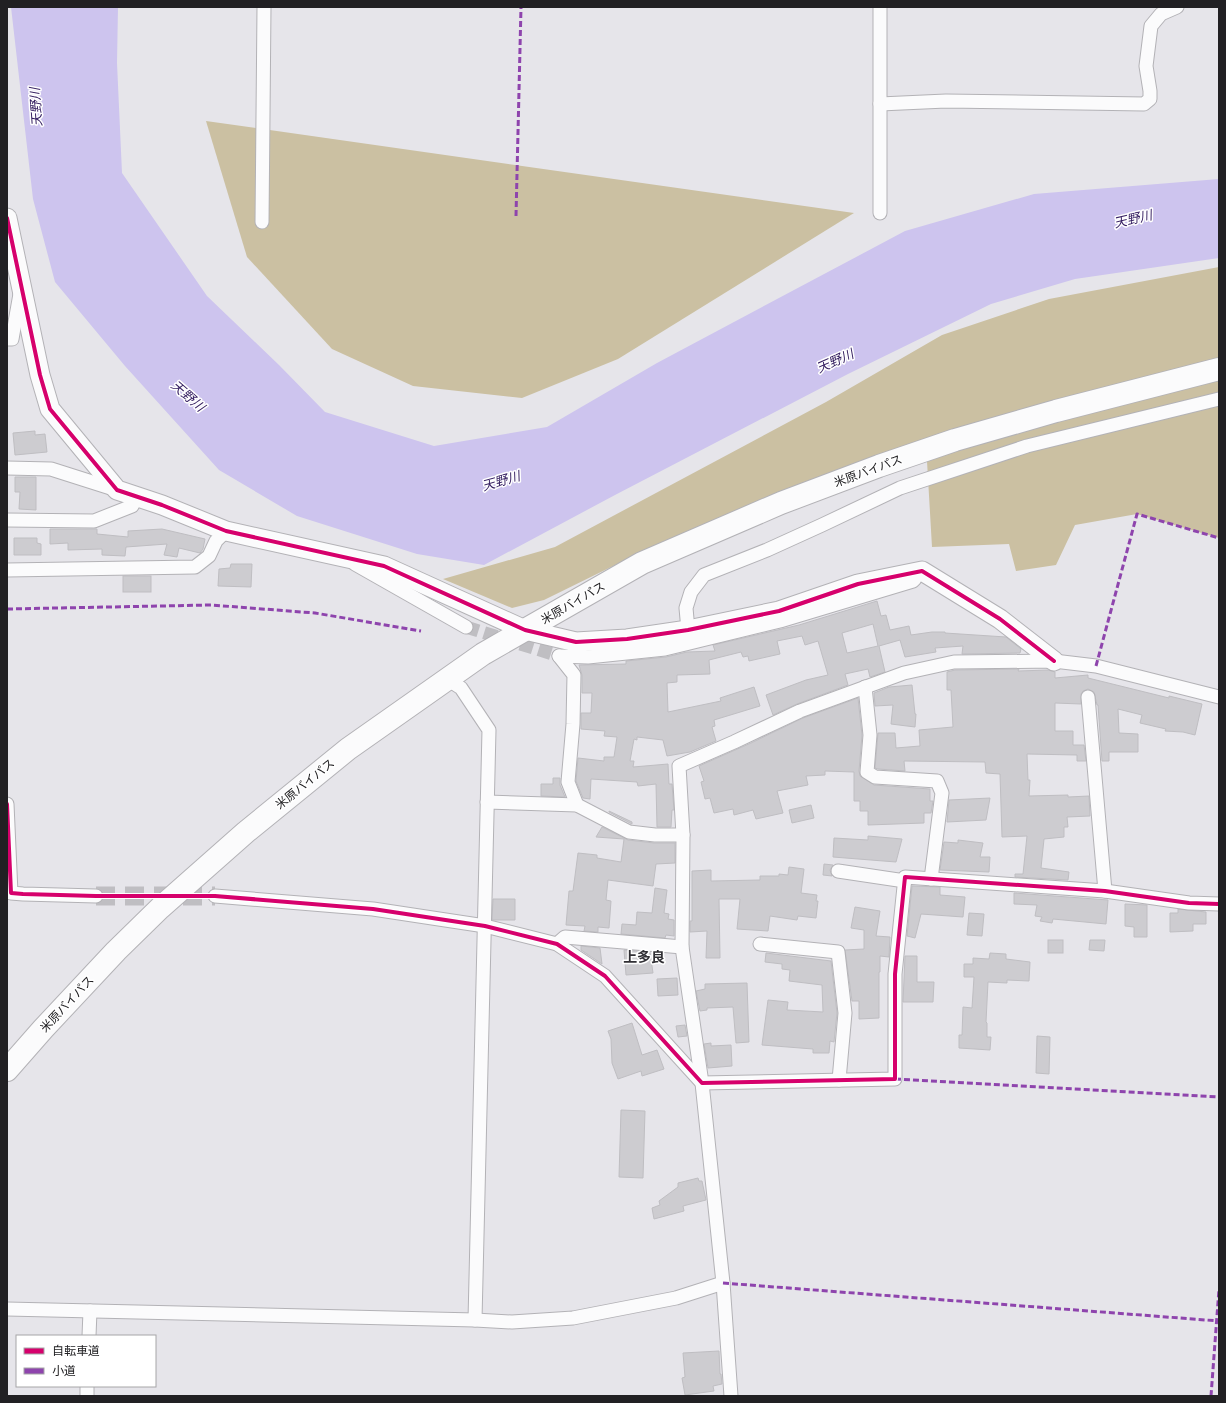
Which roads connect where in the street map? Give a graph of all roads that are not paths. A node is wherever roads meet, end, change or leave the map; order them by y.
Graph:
1 (264, 7) edge
2 (880, 7) edge
3 (1177, 7) edge
4 (880, 104) junction
5 (880, 213) dead end
6 (7, 218) edge
7 (262, 222) dead end
8 (12, 263) edge
9 (21, 288) junction
10 (7, 339) edge
11 (1219, 369) edge
12 (1219, 399) edge
13 (7, 468) edge
14 (117, 490) junction
15 (137, 497) junction
16 (7, 520) edge
17 (226, 531) junction
18 (342, 557) junction
19 (7, 570) edge
20 (922, 571) junction
21 (466, 627) tunnel mouth
22 (525, 630) junction
23 (688, 630) junction
24 (1054, 661) junction
25 (447, 679) junction
26 (865, 687) junction
27 (1088, 697) dead end
28 (1219, 697) edge
29 (487, 802) junction
30 (7, 804) edge
31 (577, 805) junction
32 (683, 835) junction
33 (838, 871) dead end
34 (931, 879) junction
35 (904, 881) junction
36 (1105, 891) junction
37 (96, 896) tunnel mouth
38 (215, 896) tunnel mouth
39 (1219, 904) edge
40 (485, 926) junction
41 (557, 944) junction
42 (760, 944) dead end
43 (682, 947) junction
44 (7, 1070) edge
45 (839, 1080) junction
46 (702, 1083) junction
47 (723, 1284) junction
48 (7, 1309) edge
49 (90, 1311) junction
50 (475, 1320) junction
51 (89, 1335) edge
52 (731, 1396) edge

1 - 7 street
2 - 4 street
3 - 4 street
4 - 5 street
6 - 8 street
8 - 9 street
9 - 10 street
9 - 14 street
11 - 22 highway, 米原バイパス
12 - 23 street
13 - 14 street
14 - 15 street
15 - 16 street
15 - 17 street
17 - 18 street
17 - 19 street
18 - 21 street
18 - 22 street
20 - 23 street
20 - 24 street
20 - 31 street
22 - 23 street
22 - 25 highway, 米原バイパス
24 - 26 street
24 - 28 street
25 - 29 street
25 - 44 highway, 米原バイパス
26 - 32 street
26 - 34 street
27 - 36 street
29 - 31 street
29 - 40 street
30 - 37 street
31 - 32 street
32 - 43 street
33 - 35 street
34 - 35 street
34 - 36 street
35 - 45 street
36 - 39 street
38 - 40 street
40 - 41 street
40 - 50 street
41 - 43 street
41 - 46 street
42 - 45 street
43 - 46 street
45 - 46 street
46 - 47 street
47 - 50 street
47 - 52 street
48 - 49 street
49 - 50 street
49 - 51 street

